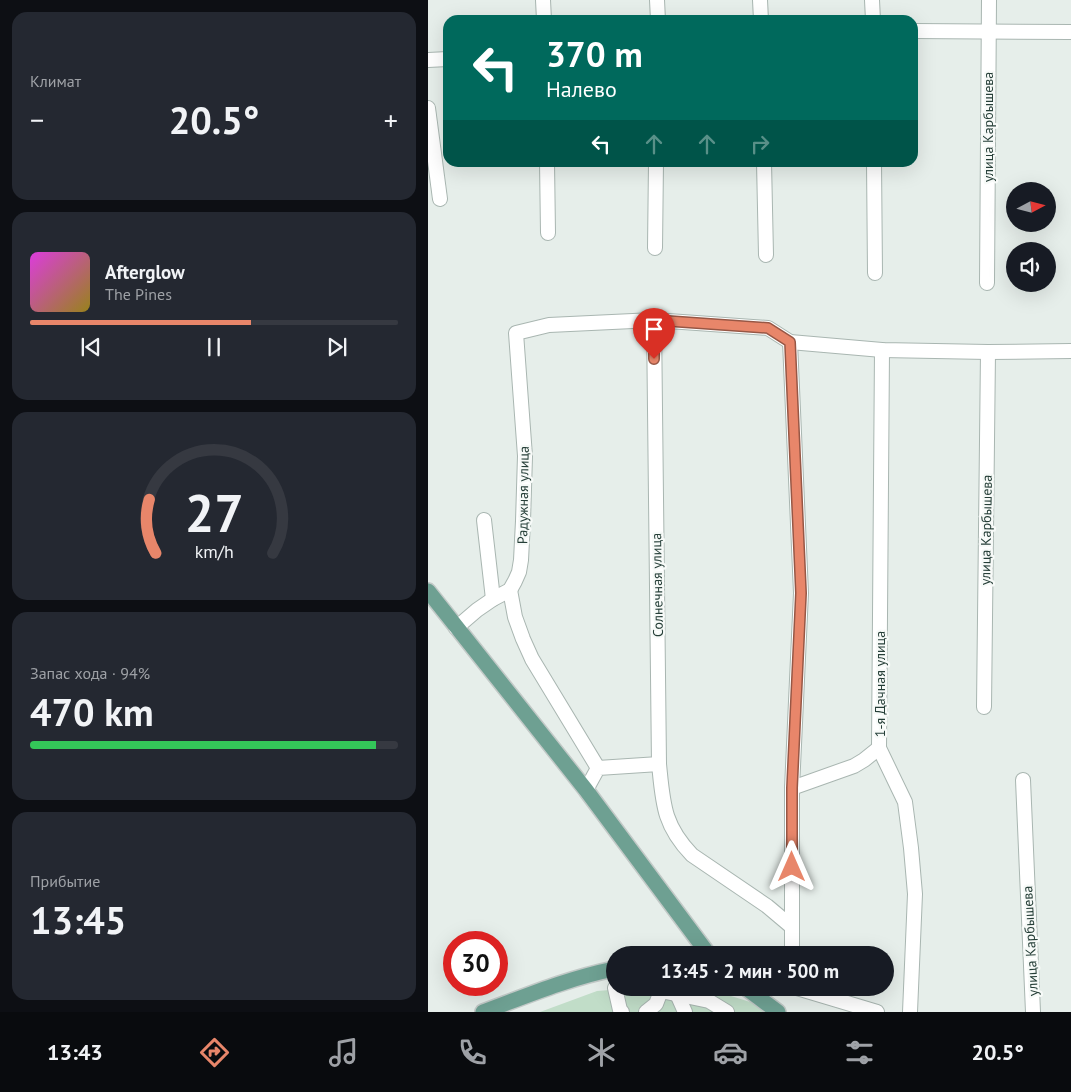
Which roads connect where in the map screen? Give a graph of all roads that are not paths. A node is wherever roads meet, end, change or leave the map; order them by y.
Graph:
1 (543, 0) edge
2 (657, 0) edge
3 (760, 0) edge
4 (872, 0) edge
5 (989, 0) edge
6 (544, 15) edge
7 (658, 15) edge
8 (761, 15) edge
9 (872, 15) edge
10 (918, 31) edge
11 (989, 31) junction
12 (1072, 32) edge
13 (443, 59) edge
14 (428, 60) edge
15 (428, 108) edge
16 (547, 167) edge
17 (656, 167) edge
18 (764, 167) edge
19 (874, 167) edge
20 (440, 199) dead end
21 (548, 233) dead end
22 (655, 248) dead end
23 (766, 255) dead end
24 (875, 273) dead end
25 (987, 283) dead end
26 (654, 320) junction
27 (790, 342) junction
28 (882, 350) junction
29 (988, 352) junction
30 (1072, 352) edge
31 (484, 520) dead end
32 (510, 590) junction
33 (428, 591) edge
34 (493, 599) junction
35 (456, 628) junction
36 (984, 707) dead end
37 (879, 748) junction
38 (659, 764) junction
39 (598, 768) junction
40 (1022, 780) dead end
41 (792, 788) junction
42 (586, 790) junction
43 (792, 927) junction
44 (701, 946) edge
45 (792, 946) edge
46 (606, 977) edge
47 (617, 996) edge
48 (659, 996) edge
49 (678, 996) edge
50 (686, 996) edge
51 (757, 996) edge
52 (823, 996) edge
53 (620, 1011) edge
54 (483, 1012) edge
55 (646, 1012) edge
56 (685, 1012) edge
57 (727, 1012) edge
58 (778, 1012) edge
59 (877, 1012) edge
60 (910, 1012) edge
61 (1033, 1012) edge

1 - 6 street
2 - 7 street
3 - 8 street
4 - 9 street
5 - 11 street, улица Карбышева
10 - 11 street
11 - 12 street
11 - 25 street, улица Карбышева
13 - 14 street
15 - 20 street
16 - 21 street
17 - 22 street
18 - 23 street
19 - 24 street
26 - 27 street
26 - 32 street, Радужная улица
26 - 38 street, Солнечная улица
27 - 28 street
27 - 41 street
28 - 29 street
28 - 37 street, 1-я Дачная улица
29 - 30 street
29 - 36 street, улица Карбышева
31 - 34 street
32 - 34 street
32 - 39 street
33 - 35 main road
34 - 35 street
35 - 42 main road
37 - 41 street
37 - 60 street, 1-я Дачная улица
38 - 39 street
38 - 43 street, Солнечная улица
39 - 42 street
40 - 61 street, улица Карбышева
41 - 43 street
42 - 44 main road
43 - 45 street
46 - 54 main road
47 - 53 street
48 - 55 street
49 - 56 street
50 - 57 street
51 - 58 main road
52 - 59 street

